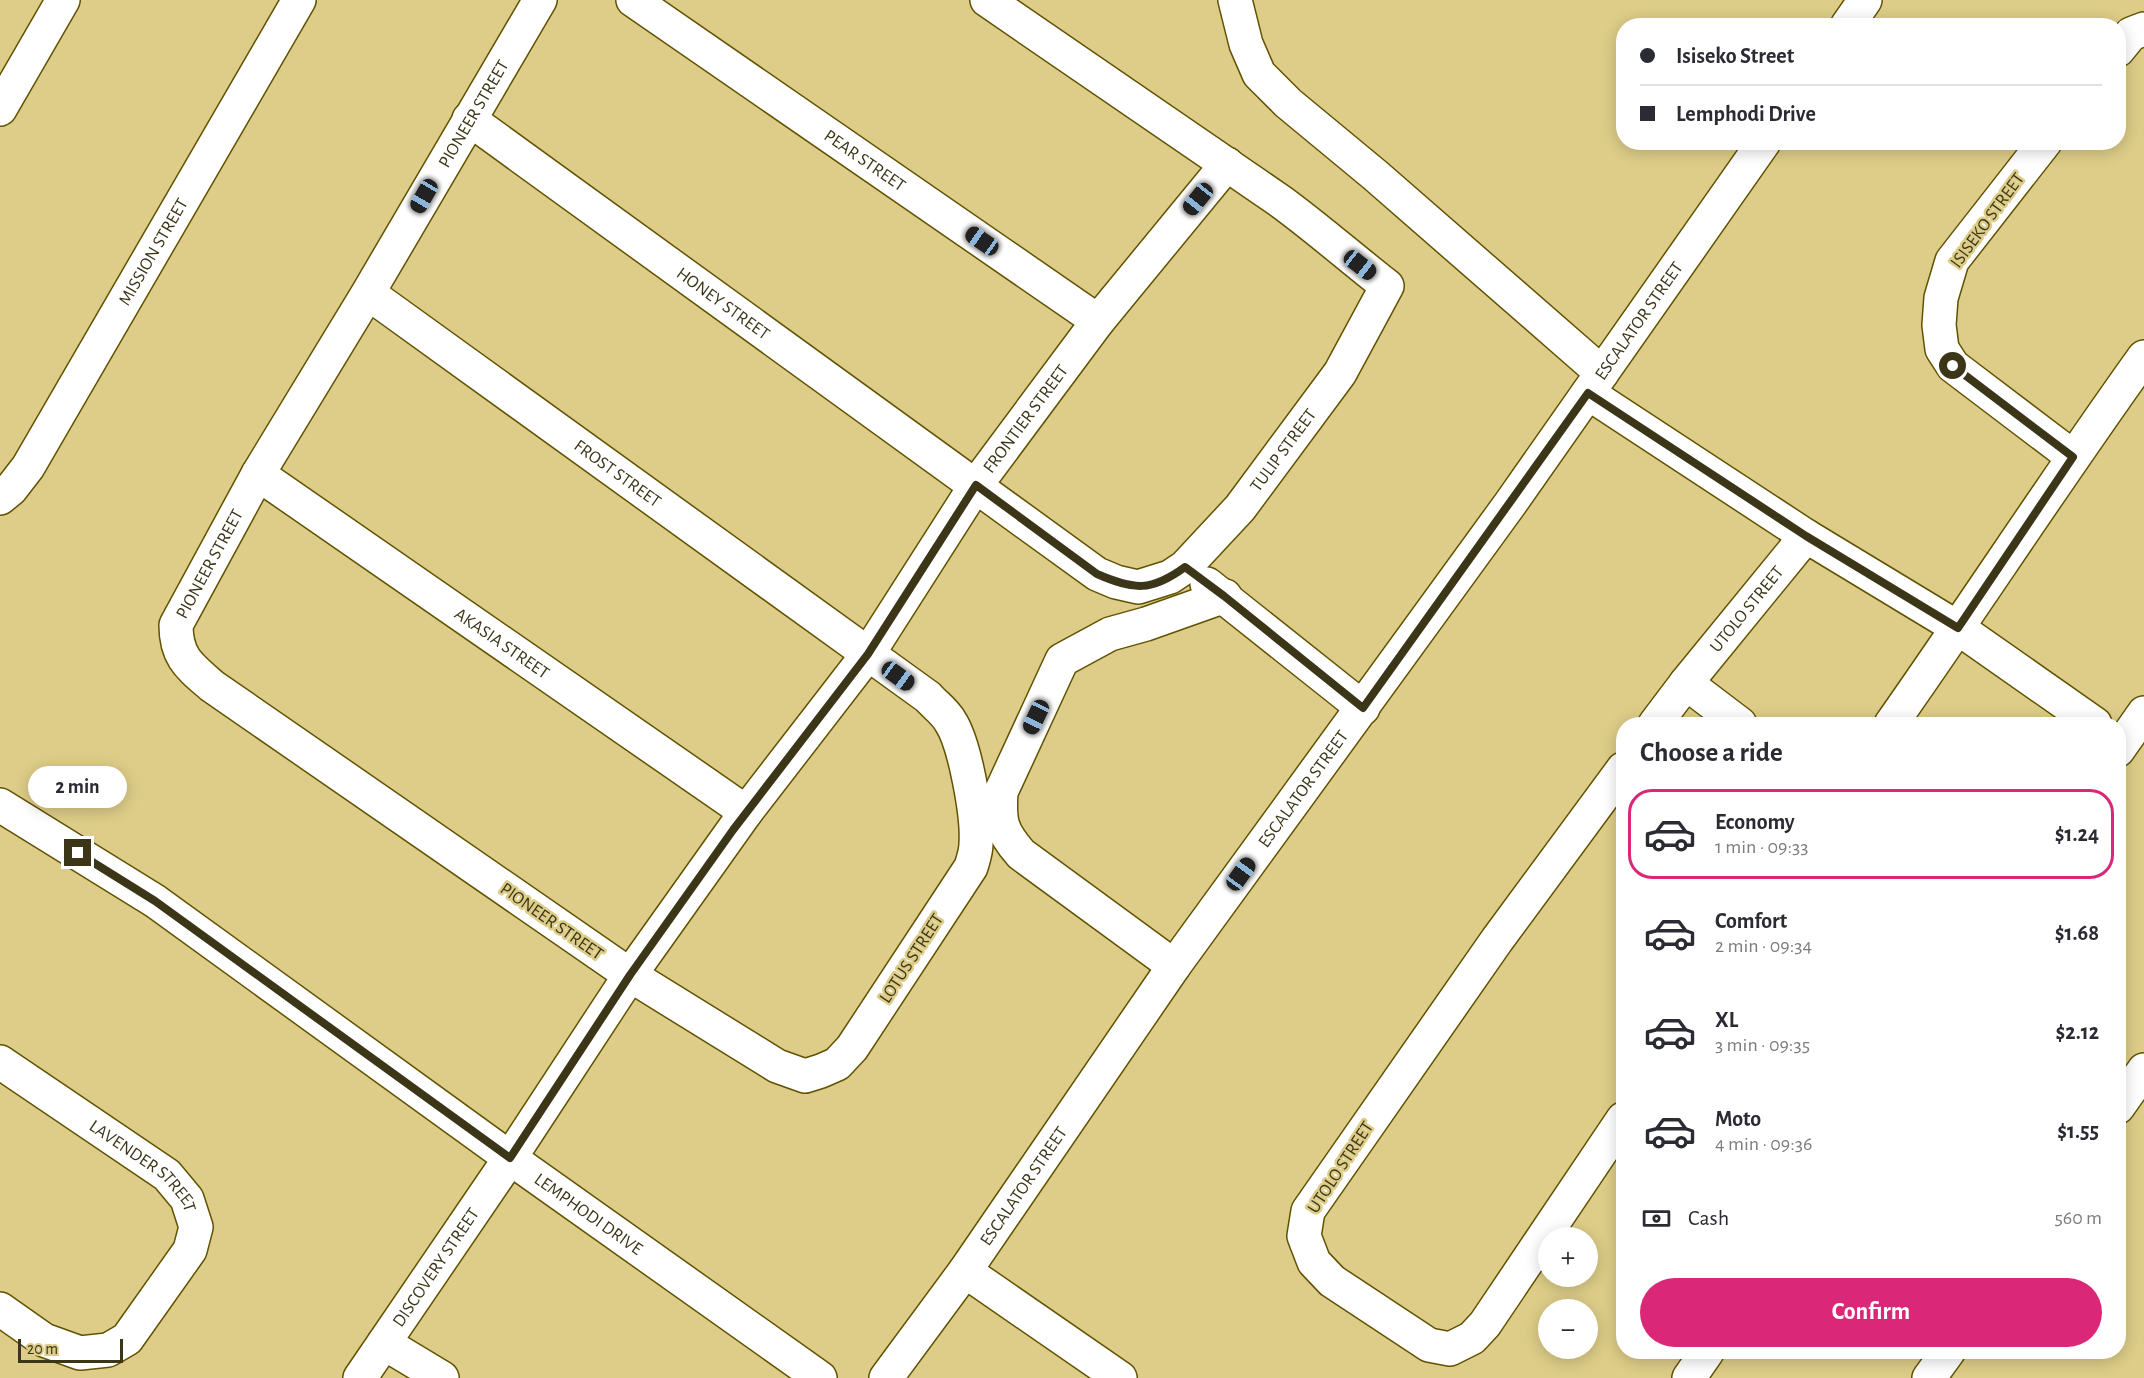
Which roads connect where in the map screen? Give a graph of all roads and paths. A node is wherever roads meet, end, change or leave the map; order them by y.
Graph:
1 (63, 0) edge
2 (299, 0) edge
3 (540, 0) edge
4 (633, 0) edge
5 (987, 0) edge
6 (1235, 0) edge
7 (1864, 0) edge
8 (1852, 18) edge
9 (2144, 29) edge
10 (2126, 40) edge
11 (0, 109) edge
12 (469, 119) junction
13 (1758, 150) edge
14 (2039, 150) edge
15 (1227, 164) junction
16 (368, 293) junction
17 (1098, 321) junction
18 (2144, 357) edge
19 (1595, 383) junction
20 (2073, 457) junction
21 (258, 474) junction
22 (976, 485) junction
23 (0, 498) edge
24 (1806, 536) junction
25 (1185, 567) junction
26 (1224, 596) junction
27 (1958, 628) junction
28 (868, 654) junction
29 (1686, 683) junction
30 (1363, 708) junction
31 (2144, 713) edge
32 (1660, 717) edge
33 (1731, 717) edge
34 (1896, 717) edge
35 (2085, 717) edge
36 (2126, 748) edge
37 (1616, 778) edge
38 (0, 805) edge
39 (746, 812) junction
40 (1174, 966) junction
41 (630, 975) junction
42 (0, 1062) edge
43 (2144, 1070) edge
44 (2126, 1096) edge
45 (1616, 1129) edge
46 (510, 1158) junction
47 (964, 1270) junction
48 (0, 1309) edge
49 (384, 1343) junction
50 (1702, 1359) edge
51 (1943, 1359) edge
52 (360, 1378) edge
53 (442, 1378) edge
54 (820, 1378) edge
55 (886, 1378) edge
56 (1120, 1378) edge
57 (1689, 1378) edge
58 (1929, 1378) edge

1 - 11 street
2 - 23 street, MISSION STREET
3 - 12 street, PIONEER STREET
4 - 17 street, PEAR STREET
5 - 15 street
6 - 19 street
7 - 8 street
9 - 10 street
12 - 16 street, PIONEER STREET
12 - 22 street, HONEY STREET
13 - 19 street, ESCALATOR STREET
14 - 20 street, ISISEKO STREET
15 - 17 street, FRONTIER STREET
15 - 25 street, TULIP STREET
16 - 21 street, PIONEER STREET
16 - 28 street, FROST STREET
17 - 22 street, FRONTIER STREET
18 - 20 street
19 - 24 street
19 - 30 street, ESCALATOR STREET
20 - 27 street
21 - 39 street, AKASIA STREET
21 - 41 street, PIONEER STREET
22 - 25 street, TULIP STREET
22 - 28 street, FRONTIER STREET
24 - 27 street
24 - 29 street, UTOLO STREET
25 - 26 street
26 - 30 street
26 - 40 street
27 - 34 street
27 - 35 street
28 - 39 street, FRONTIER STREET
28 - 41 street, LOTUS STREET
29 - 32 street, UTOLO STREET
29 - 33 street
30 - 40 street, ESCALATOR STREET
31 - 36 street
37 - 45 street, UTOLO STREET
38 - 46 street, LEMPHODI DRIVE
39 - 41 street, FRONTIER STREET
40 - 47 street, ESCALATOR STREET
41 - 46 street, FRONTIER STREET
42 - 48 street, LAVENDER STREET
43 - 44 street
46 - 49 street, DISCOVERY STREET
46 - 54 street, LEMPHODI DRIVE
47 - 55 street, ESCALATOR STREET
47 - 56 street
49 - 52 street, DISCOVERY STREET
49 - 53 street
50 - 57 street
51 - 58 street

